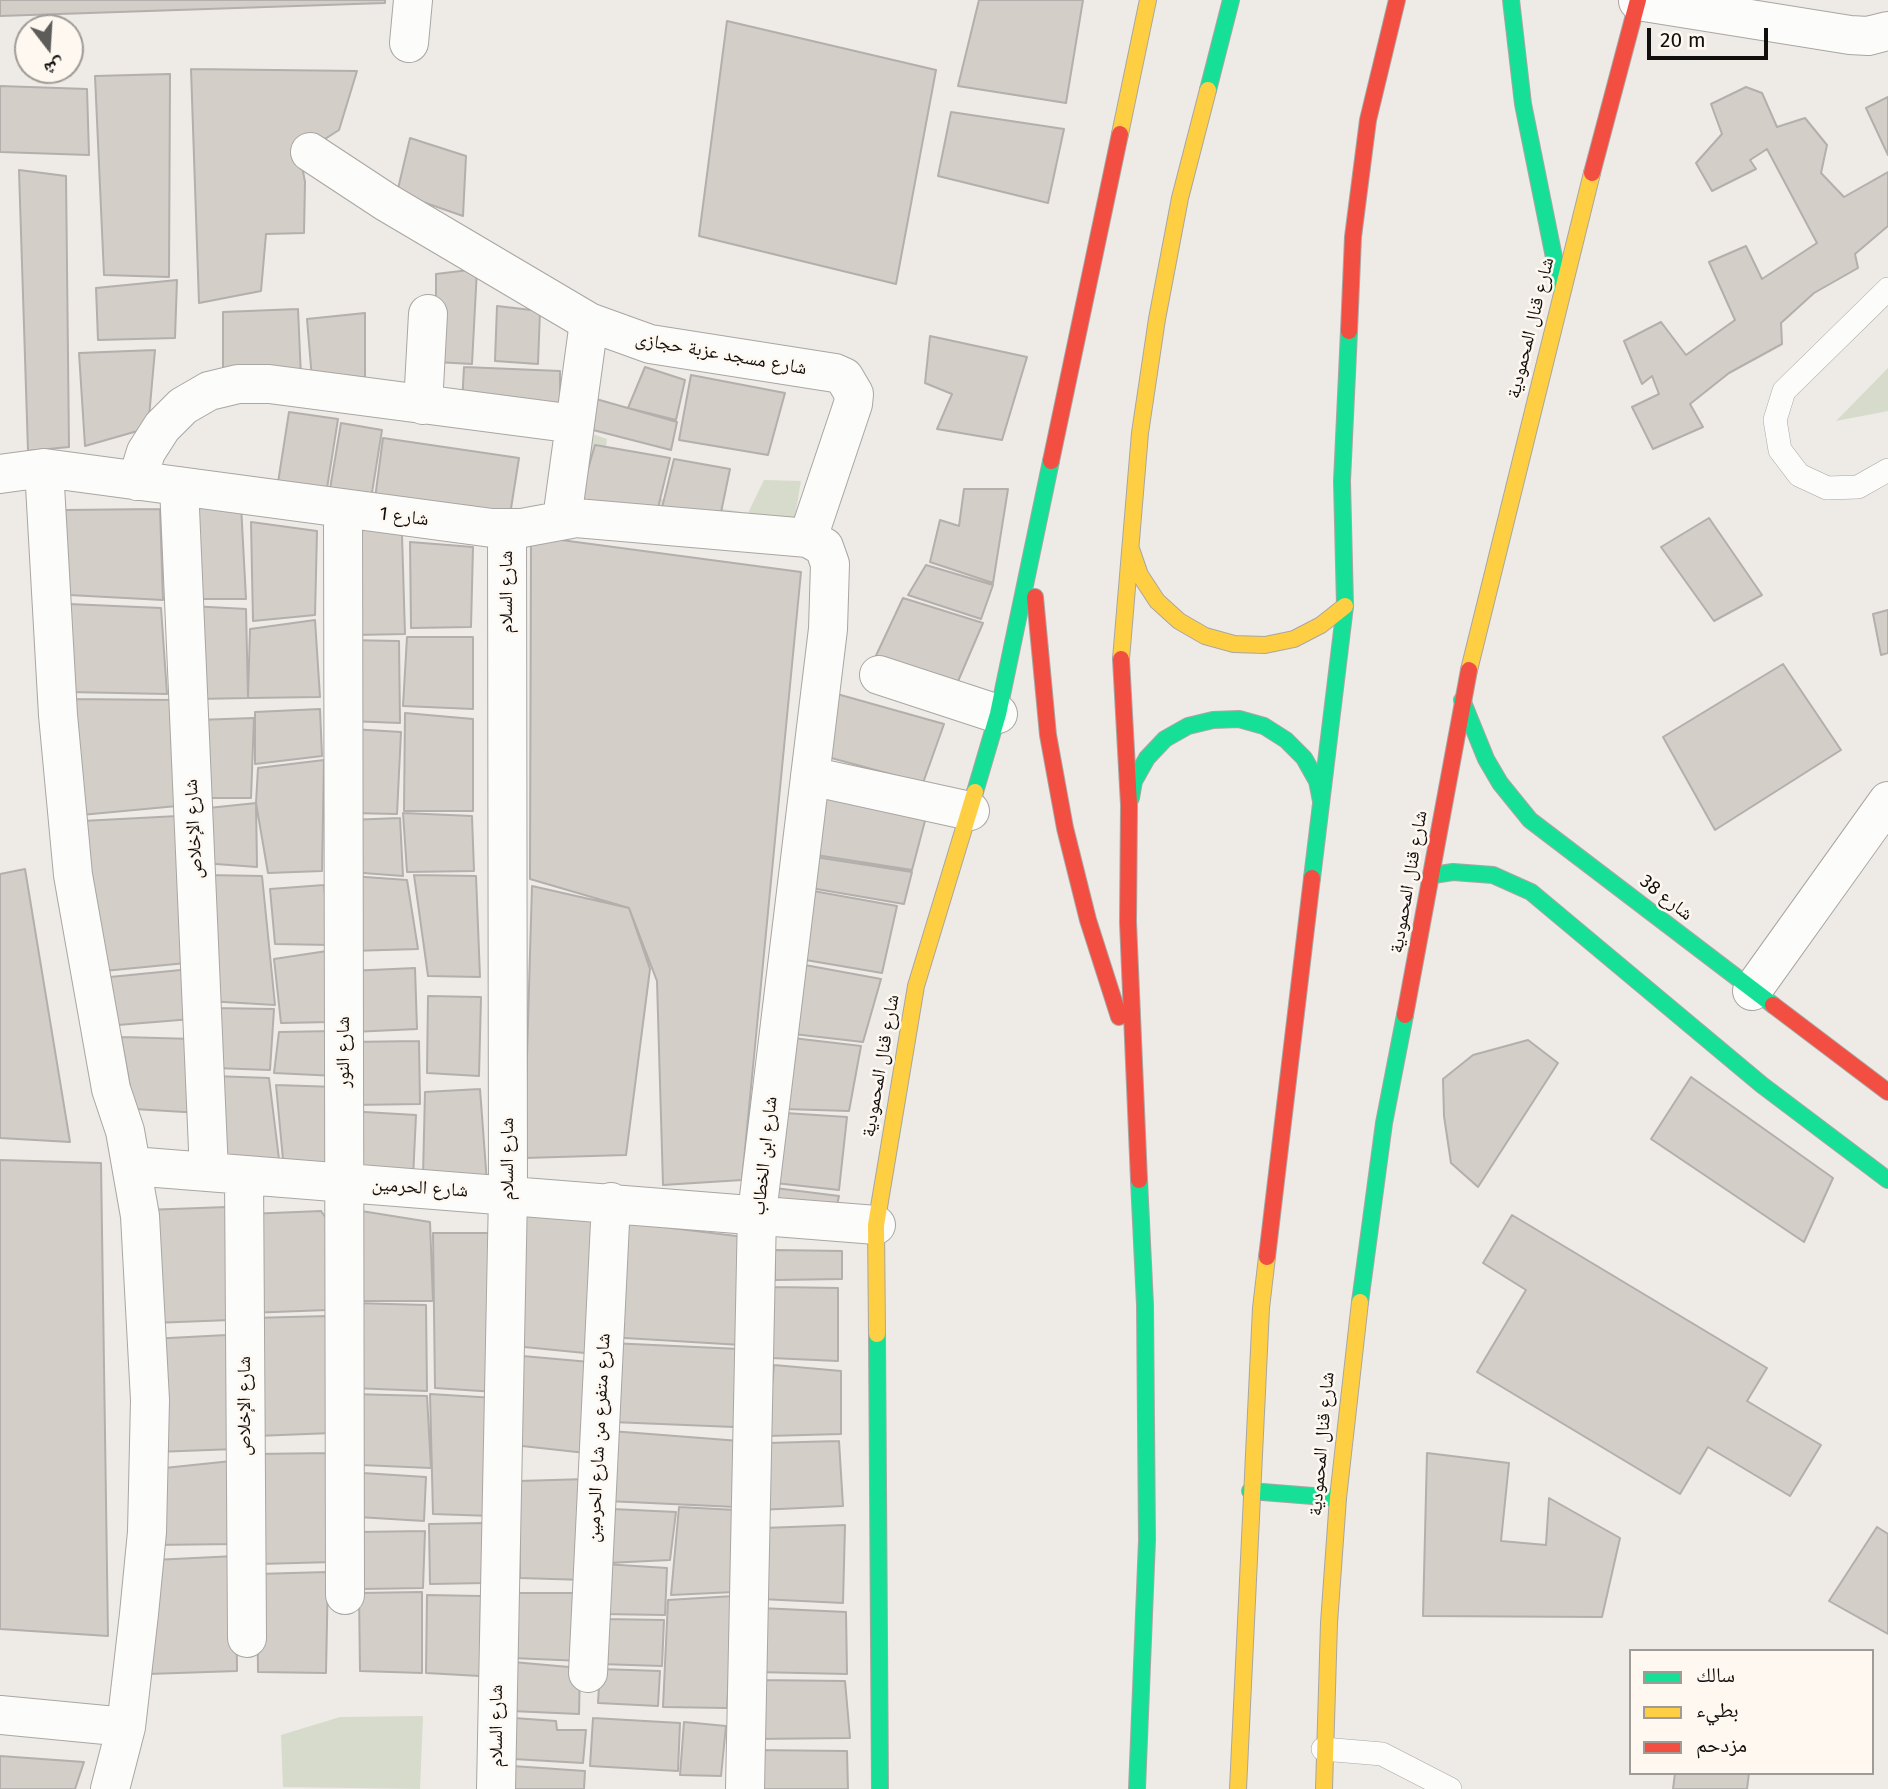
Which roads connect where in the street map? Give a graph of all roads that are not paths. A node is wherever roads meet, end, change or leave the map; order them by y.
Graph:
1 (413, 0) edge
2 (1148, 0) edge
3 (1231, 0) edge
4 (1397, 0) edge
5 (1511, 0) edge
6 (1638, 0) edge
7 (1888, 31) edge
8 (409, 43) dead end
9 (310, 152) dead end
10 (1888, 289) edge
11 (1561, 292) junction
12 (428, 314) dead end
13 (589, 322) junction
14 (423, 405) junction
15 (575, 424) junction
16 (44, 468) junction
17 (1888, 470) edge
18 (0, 474) edge
19 (137, 481) junction
20 (179, 486) junction
21 (343, 509) junction
22 (562, 519) junction
23 (507, 529) junction
24 (808, 538) junction
25 (1032, 546) junction
26 (1130, 547) junction
27 (1345, 606) junction
28 (878, 674) dead end
29 (1462, 700) junction
30 (999, 714) junction
31 (810, 776) junction
32 (1888, 801) edge
33 (1129, 806) junction
34 (1322, 807) junction
35 (970, 811) junction
36 (1433, 875) junction
37 (1752, 991) junction
38 (1136, 1070) junction
39 (1888, 1092) edge
40 (132, 1166) junction
41 (227, 1173) junction
42 (1888, 1180) edge
43 (344, 1182) junction
44 (508, 1194) junction
45 (611, 1202) junction
46 (757, 1213) junction
47 (876, 1225) junction
48 (1250, 1491) junction
49 (1338, 1498) junction
50 (345, 1595) dead end
51 (247, 1638) dead end
52 (588, 1673) dead end
53 (0, 1715) edge
54 (125, 1727) junction
55 (1323, 1749) junction
56 (110, 1789) edge
57 (496, 1789) edge
58 (746, 1789) edge
59 (880, 1789) edge
60 (1136, 1789) edge
61 (1238, 1789) edge
62 (1324, 1789) edge
63 (1450, 1789) edge

1 - 8 street
2 - 25 main road, شارع قنال المحمودية
3 - 26 main road
4 - 27 main road
5 - 11 main road
6 - 7 street
6 - 11 main road, شارع قنال المحمودية
9 - 13 street, شارع مسجد عزبة حجازى
10 - 17 lane
11 - 29 main road, شارع قنال المحمودية
12 - 14 street
13 - 15 street
13 - 24 street, شارع مسجد عزبة حجازى
14 - 15 street
14 - 19 street
15 - 22 street
16 - 18 street, شارع 1
16 - 19 street, شارع 1
16 - 40 street
19 - 20 street, شارع 1
20 - 21 street, شارع 1
20 - 41 street, شارع الإخلاص
21 - 23 street, شارع 1
21 - 43 street, شارع النور
22 - 23 street, شارع 1
22 - 24 street, شارع 1
23 - 44 street, شارع السلام
24 - 31 street, شارع ابن الخطاب
25 - 30 main road, شارع قنال المحمودية
25 - 38 main road
26 - 27 main road
26 - 33 main road
27 - 34 main road
28 - 30 street
29 - 36 main road, شارع قنال المحمودية
29 - 37 main road, شارع 38
30 - 35 main road, شارع قنال المحمودية
31 - 35 street
31 - 46 street, شارع ابن الخطاب
32 - 37 street
33 - 34 main road
33 - 38 main road
34 - 48 main road
35 - 47 main road, شارع قنال المحمودية
36 - 42 main road
36 - 49 main road, شارع قنال المحمودية
37 - 39 main road, شارع 38
38 - 60 main road
40 - 41 street, شارع الحرمين
40 - 54 street
41 - 43 street, شارع الحرمين
41 - 51 street, شارع الإخلاص
43 - 44 street, شارع الحرمين
43 - 50 street, شارع النور
44 - 45 street, شارع الحرمين
44 - 57 street, شارع السلام
45 - 46 street, شارع الحرمين
45 - 52 street, شارع متفرع من شارع الحرمين
46 - 47 street, شارع الحرمين
46 - 58 street, شارع ابن الخطاب
47 - 59 main road, شارع قنال المحمودية
48 - 49 main road
48 - 61 main road
49 - 55 main road, شارع قنال المحمودية
53 - 54 street
54 - 56 street
55 - 62 main road, شارع قنال المحمودية
55 - 63 lane

